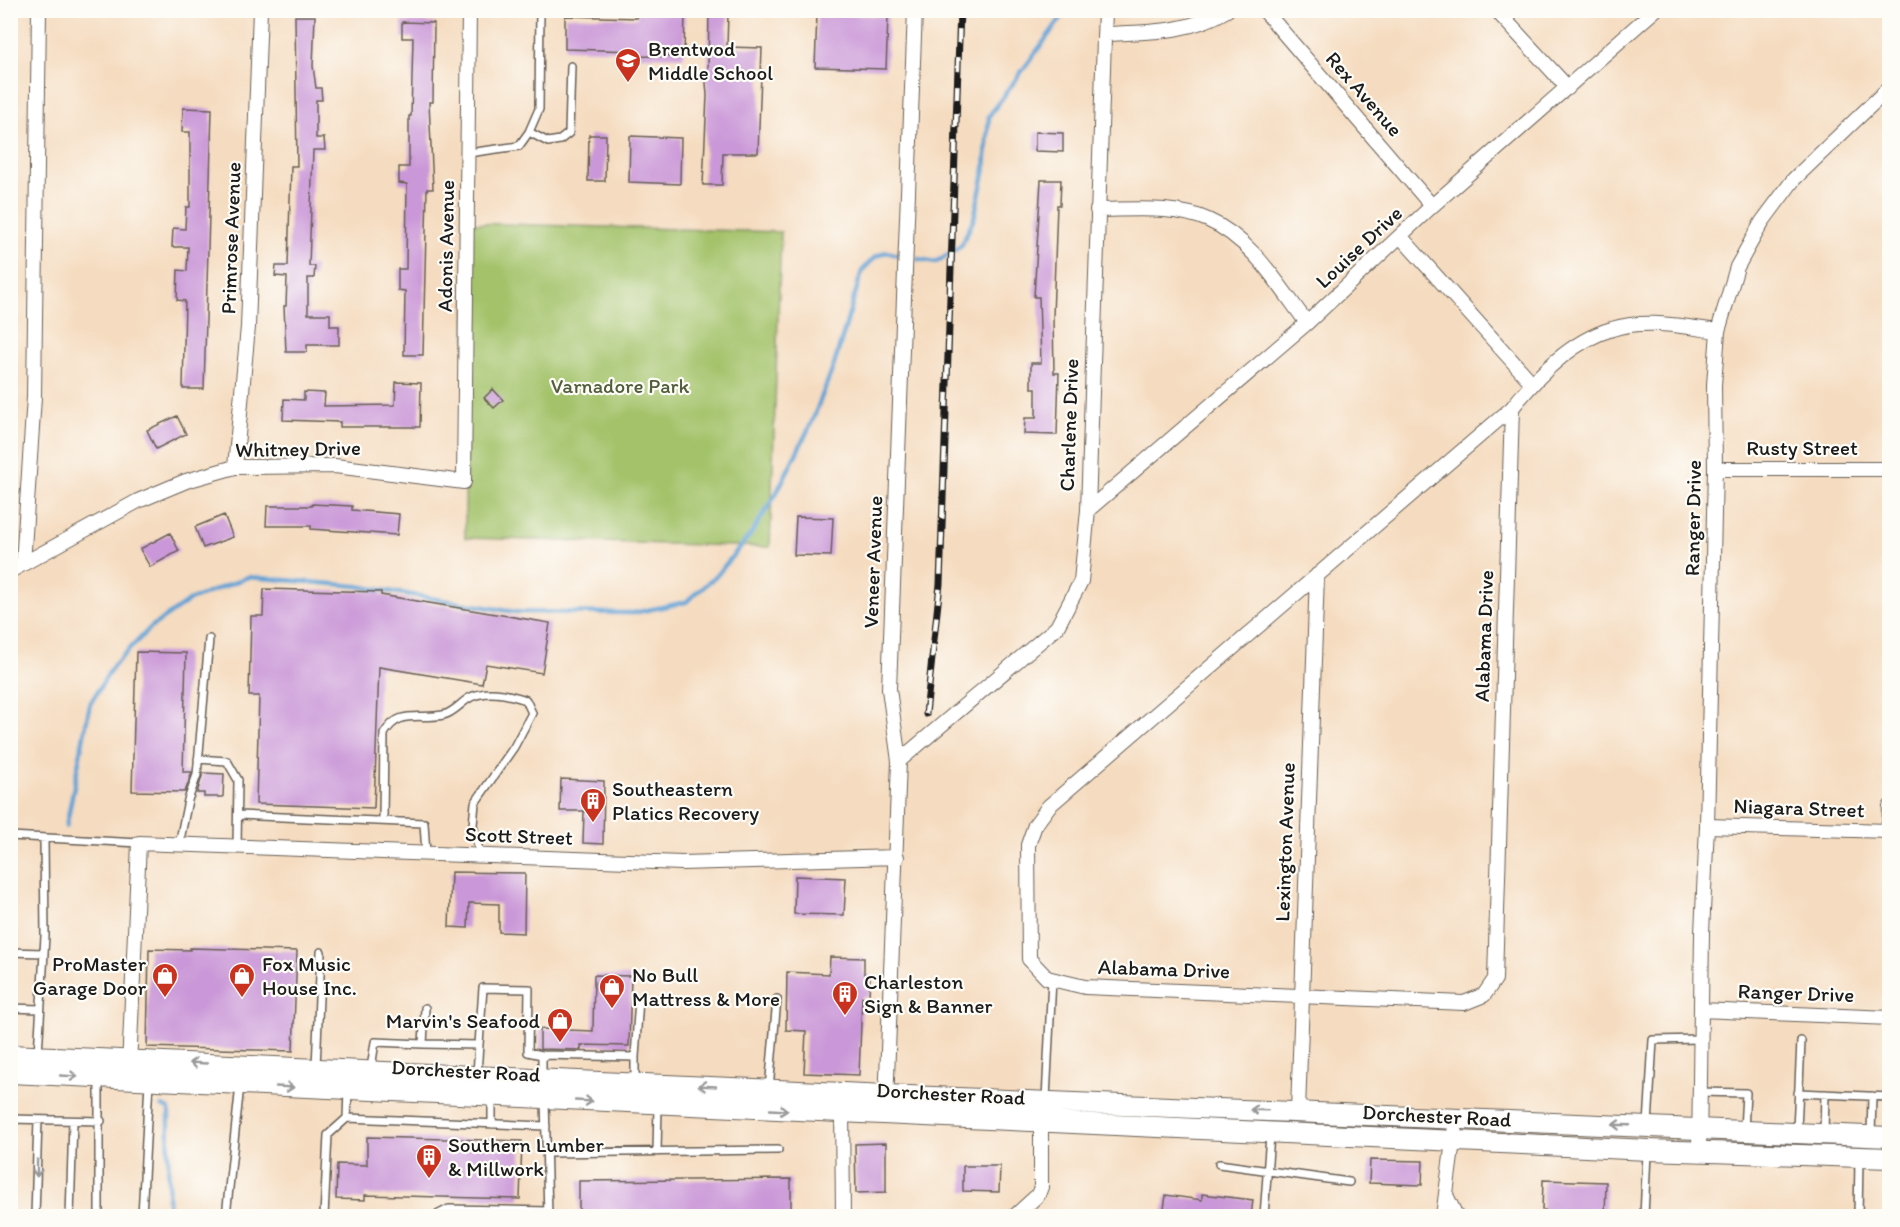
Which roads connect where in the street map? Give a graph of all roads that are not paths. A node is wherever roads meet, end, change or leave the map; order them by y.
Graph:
1 (39, 10) edge
2 (260, 10) edge
3 (469, 10) edge
4 (540, 10) edge
5 (915, 10) edge
6 (1105, 10) edge
7 (1227, 10) edge
8 (1264, 10) edge
9 (1496, 10) edge
10 (1655, 10) edge
11 (1104, 33) junction
12 (572, 66) dead end
13 (1890, 87) edge
14 (1568, 88) junction
15 (530, 132) junction
16 (468, 153) junction
17 (1432, 206) junction
18 (1098, 210) junction
19 (1401, 237) junction
20 (1307, 322) junction
21 (1718, 331) junction
22 (1532, 383) junction
23 (1512, 408) junction
24 (235, 467) junction
25 (1715, 469) junction
26 (1890, 469) edge
27 (464, 482) joint
28 (1088, 510) junction
29 (17, 568) edge
30 (1317, 575) junction
31 (209, 639) dead end
32 (198, 759) junction
33 (899, 761) junction
34 (1890, 807) edge
35 (238, 815) junction
36 (382, 821) junction
37 (1707, 826) junction
38 (1889, 831) edge
39 (10, 836) edge
40 (44, 838) junction
41 (139, 843) junction
42 (179, 845) junction
43 (237, 847) junction
44 (426, 854) junction
45 (480, 855) junction
46 (897, 857) junction
47 (10, 952) edge
48 (321, 952) dead end
49 (43, 953) junction
50 (1052, 979) junction
51 (1300, 996) junction
52 (639, 999) dead end
53 (777, 999) dead end
54 (10, 1008) edge
55 (425, 1008) dead end
56 (40, 1009) junction
57 (1701, 1010) junction
58 (1890, 1018) edge
59 (1700, 1039) junction
60 (1801, 1041) dead end
61 (423, 1044) junction
62 (479, 1045) junction
63 (10, 1055) edge
64 (542, 1055) junction
65 (38, 1056) junction
66 (635, 1058) junction
67 (316, 1068) junction
68 (128, 1070) junction
69 (150, 1071) junction
70 (371, 1071) junction
71 (10, 1073) edge
72 (241, 1075) junction
73 (485, 1076) junction
74 (99, 1078) junction
75 (542, 1078) junction
76 (349, 1080) junction
77 (635, 1083) junction
78 (769, 1089) junction
79 (843, 1092) junction
80 (1699, 1092) junction
81 (1798, 1093) junction
82 (1826, 1094) junction
83 (492, 1096) junction
84 (1872, 1096) junction
85 (1890, 1097) edge
86 (545, 1099) junction
87 (1044, 1102) junction
88 (658, 1104) junction
89 (886, 1105) junction
90 (1298, 1111) junction
91 (841, 1113) junction
92 (347, 1118) junction
93 (10, 1119) edge
94 (1456, 1119) junction
95 (38, 1120) junction
96 (72, 1121) junction
97 (101, 1121) junction
98 (1041, 1122) junction
99 (492, 1124) junction
100 (546, 1126) junction
101 (1648, 1126) junction
102 (1699, 1128) junction
103 (1744, 1130) junction
104 (1270, 1132) junction
105 (1797, 1132) junction
106 (1824, 1133) junction
107 (1880, 1136) edge
108 (1452, 1141) junction
109 (778, 1150) dead end
110 (1648, 1150) junction
111 (657, 1152) junction
112 (1699, 1152) junction
113 (547, 1153) junction
114 (1860, 1157) junction
115 (1890, 1158) edge
116 (1219, 1164) dead end
117 (1267, 1170) junction
118 (1349, 1182) dead end
119 (1446, 1195) junction
120 (548, 1214) edge
121 (35, 1216) edge
122 (70, 1216) edge
123 (99, 1216) edge
124 (142, 1216) edge
125 (226, 1216) edge
126 (324, 1216) edge
127 (435, 1216) edge
128 (843, 1216) edge
129 (1014, 1216) edge
130 (1264, 1216) edge
131 (1443, 1216) edge
132 (1456, 1216) edge
133 (1644, 1216) edge
134 (1858, 1216) edge

1 - 29 street
2 - 24 street, Primrose Avenue
3 - 16 street, Adonis Avenue
4 - 15 lane
5 - 33 street, Veneer Avenue
6 - 11 street, Charlene Drive
7 - 11 street
8 - 17 street, Rex Avenue
9 - 14 street
10 - 14 street, Louise Drive
11 - 18 street, Charlene Drive
12 - 15 lane
13 - 21 street, Ranger Drive
14 - 17 street, Louise Drive
15 - 16 lane
16 - 27 street, Adonis Avenue
17 - 19 street, Louise Drive
18 - 20 street
18 - 28 street, Charlene Drive
19 - 20 street, Louise Drive
19 - 22 street
20 - 28 street, Louise Drive
21 - 22 street, Alabama Drive
21 - 25 street, Ranger Drive
22 - 23 street, Alabama Drive
23 - 30 street, Alabama Drive
23 - 51 street, Alabama Drive
24 - 27 street, Whitney Drive
24 - 29 street, Whitney Drive
25 - 26 street, Rusty Street
25 - 37 street, Ranger Drive
28 - 33 street, Charlene Drive
30 - 50 street, Alabama Drive
30 - 51 street, Lexington Avenue
31 - 32 lane
32 - 35 lane
32 - 42 lane
33 - 46 street, Veneer Avenue
34 - 38 street
35 - 36 lane
35 - 43 lane
36 - 44 lane
36 - 45 lane
37 - 38 street, Niagara Street
37 - 57 street, Ranger Drive
39 - 40 lane
40 - 41 lane
40 - 49 lane
41 - 42 street, Scott Street
41 - 68 street
42 - 43 street, Scott Street
43 - 44 street, Scott Street
44 - 45 street, Scott Street
45 - 46 street, Scott Street
46 - 89 street, Veneer Avenue
47 - 49 lane
48 - 67 lane
49 - 56 lane
50 - 51 street, Alabama Drive
50 - 87 lane
51 - 90 street, Lexington Avenue
52 - 66 lane
53 - 78 lane
54 - 56 lane
55 - 61 lane
56 - 65 lane
57 - 58 street, Ranger Drive
57 - 59 street, Ranger Drive
59 - 80 street, Ranger Drive
59 - 101 lane
60 - 81 lane
61 - 62 lane
61 - 70 lane
62 - 64 lane
62 - 73 lane
63 - 65 main road, Dorchester Road
64 - 66 lane
64 - 75 lane
65 - 68 main road, Dorchester Road
66 - 77 lane
67 - 72 main road, Dorchester Road
67 - 76 main road, Dorchester Road
68 - 69 main road, Dorchester Road
68 - 74 main road, Dorchester Road
69 - 72 main road, Dorchester Road
69 - 124 lane
70 - 73 main road, Dorchester Road
70 - 76 main road, Dorchester Road
71 -> 74 main road, Dorchester Road
72 -> 76 main road, Dorchester Road
72 - 125 lane
73 - 75 main road, Dorchester Road
73 - 83 lane
74 - 97 lane
75 - 77 main road, Dorchester Road
75 - 86 lane
76 - 83 main road, Dorchester Road
76 - 92 lane
78 -> 77 main road, Dorchester Road
78 - 79 main road, Dorchester Road
79 - 89 main road, Dorchester Road
79 - 91 street
80 - 102 street, Ranger Drive
80 - 103 lane
81 - 82 lane
81 - 105 lane
82 - 84 lane
82 - 106 lane
83 - 86 main road, Dorchester Road
83 - 99 lane
84 - 85 lane
84 - 107 lane
86 -> 88 main road, Dorchester Road
86 - 100 lane
87 - 89 main road, Dorchester Road
90 -> 87 main road, Dorchester Road
87 - 98 street
88 -> 91 main road, Dorchester Road
88 - 111 lane
89 - 91 main road, Dorchester Road
89 - 98 main road, Dorchester Road
90 - 94 main road, Dorchester Road
91 - 128 street
92 - 99 lane
92 - 126 lane
93 - 95 lane
101 -> 94 main road, Dorchester Road
94 - 108 street
95 - 96 lane
95 -> 121 lane
96 - 97 lane
96 - 122 lane
97 - 123 lane
98 - 104 main road, Dorchester Road
98 - 129 street
99 - 100 lane
100 - 113 lane
101 - 102 main road, Dorchester Road
102 - 103 main road, Dorchester Road
102 - 112 street, Ranger Drive
103 - 105 main road, Dorchester Road
104 - 108 main road, Dorchester Road
104 - 117 lane
105 - 106 main road, Dorchester Road
106 - 107 main road, Dorchester Road
108 - 110 main road, Dorchester Road
108 - 119 street
109 - 111 lane
110 - 112 main road, Dorchester Road
110 - 133 lane
111 - 113 lane
112 - 114 main road, Dorchester Road
113 - 120 lane
114 - 115 main road, Dorchester Road
114 - 134 lane
116 - 117 lane
117 - 118 lane
117 - 130 lane
119 - 131 street
119 - 132 street
120 - 127 lane

